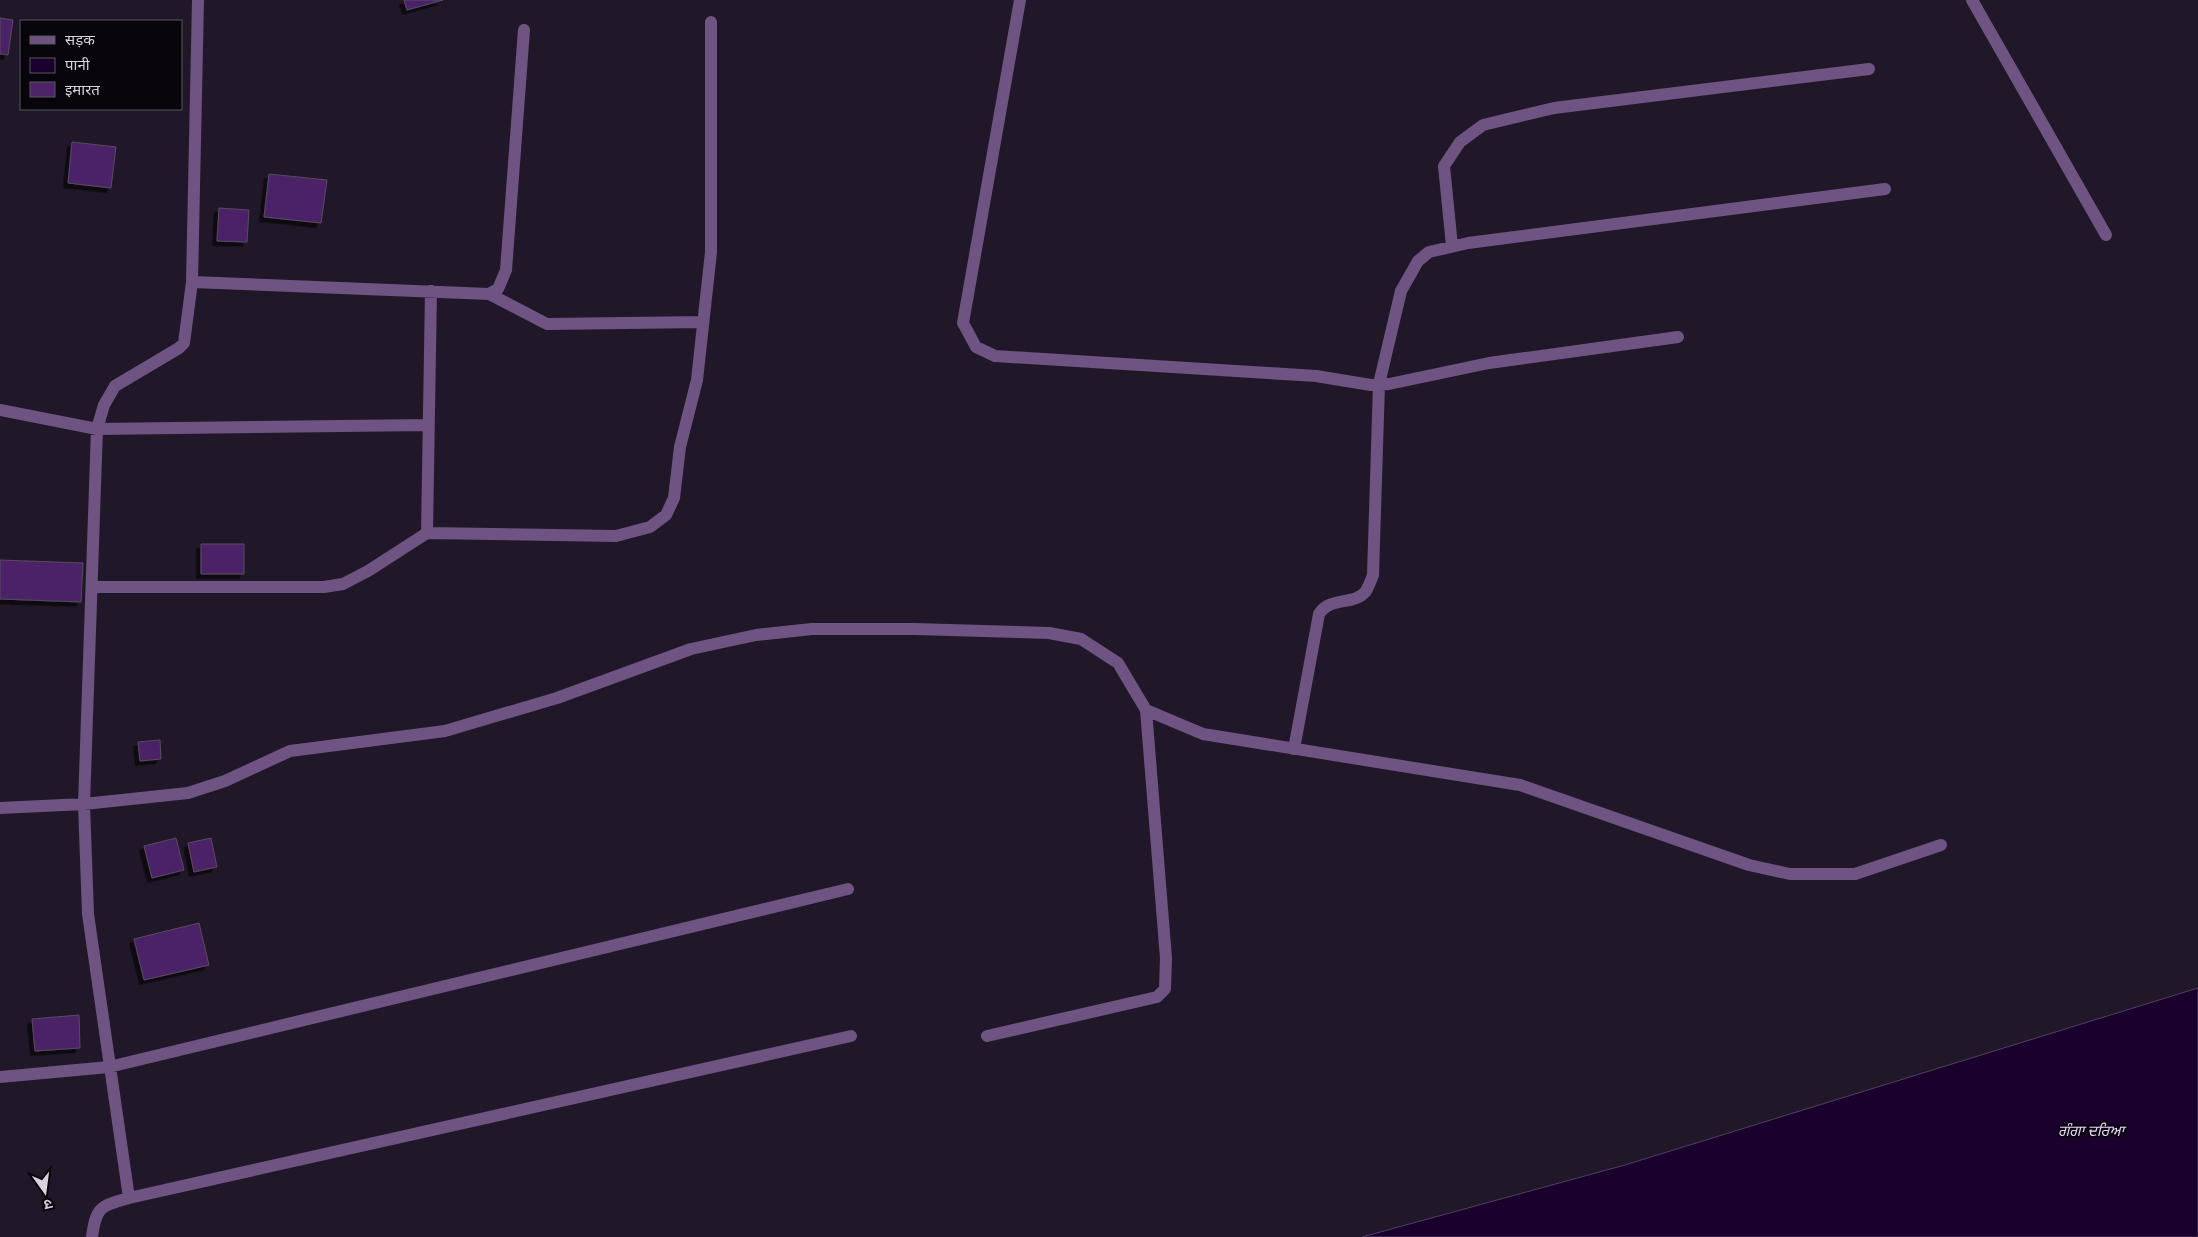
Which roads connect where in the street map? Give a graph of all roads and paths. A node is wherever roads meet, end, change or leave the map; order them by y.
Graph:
1 (198, 0) edge
2 (1020, 0) edge
3 (1972, 0) edge
4 (711, 22) dead end
5 (524, 30) dead end
6 (1869, 69) dead end
7 (1885, 190) dead end
8 (2106, 235) dead end
9 (1452, 246) junction
10 (192, 282) junction
11 (431, 291) junction
12 (489, 294) junction
13 (703, 322) junction
14 (1678, 337) dead end
15 (1379, 384) junction
16 (0, 410) edge
17 (428, 425) junction
18 (97, 429) junction
19 (427, 533) junction
20 (92, 587) junction
21 (1146, 710) junction
22 (1294, 749) junction
23 (84, 804) junction
24 (0, 808) edge
25 (1942, 845) dead end
26 (848, 889) dead end
27 (851, 1036) dead end
28 (987, 1036) dead end
29 (109, 1067) junction
30 (0, 1077) edge
31 (129, 1198) junction
32 (92, 1237) edge

1 - 10 street
2 - 15 street
3 - 8 street
4 - 13 street
5 - 12 street
6 - 9 street
7 - 9 street
9 - 15 street
10 - 11 street
10 - 18 street
11 - 12 street
11 - 17 street
12 - 13 street
13 - 19 street
14 - 15 street
15 - 22 street
16 - 18 street
17 - 18 street
17 - 19 street
18 - 20 street
19 - 20 street
20 - 23 street
21 - 22 street
21 - 23 street
21 - 28 street
22 - 25 street
23 - 24 street
23 - 29 street
26 - 29 street
27 - 31 street
29 - 30 street
29 - 31 street
31 - 32 street

